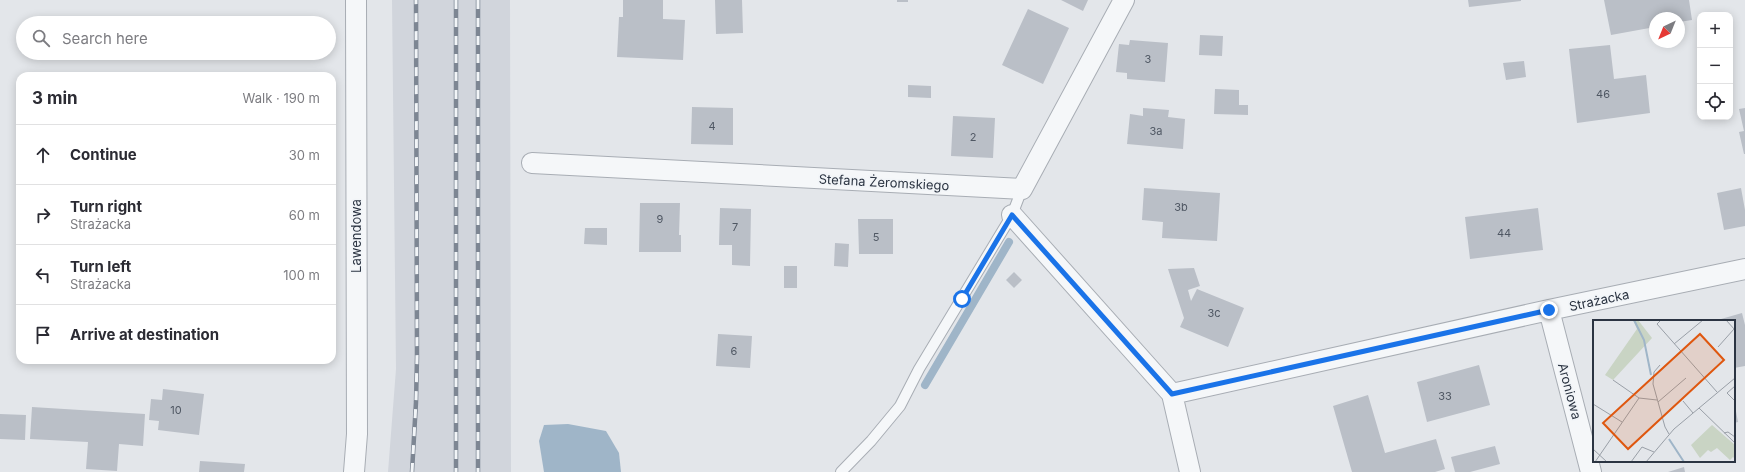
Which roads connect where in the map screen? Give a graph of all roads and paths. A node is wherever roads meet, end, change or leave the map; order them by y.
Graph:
1 (356, 0) edge
2 (1124, 0) edge
3 (532, 163) dead end
4 (1022, 189) junction
5 (1012, 215) junction
6 (1745, 269) edge
7 (1549, 310) junction
8 (1172, 394) junction
9 (354, 472) edge
10 (841, 472) edge
11 (1190, 472) edge
12 (1591, 472) edge

1 - 9 street, Lawendowa
2 - 4 street
3 - 4 street, Stefana Żeromskiego
4 - 5 lane
5 - 8 street
5 - 10 lane
6 - 7 street, Strażacka
7 - 8 street, Strażacka
7 - 12 street, Aroniowa
8 - 11 street

